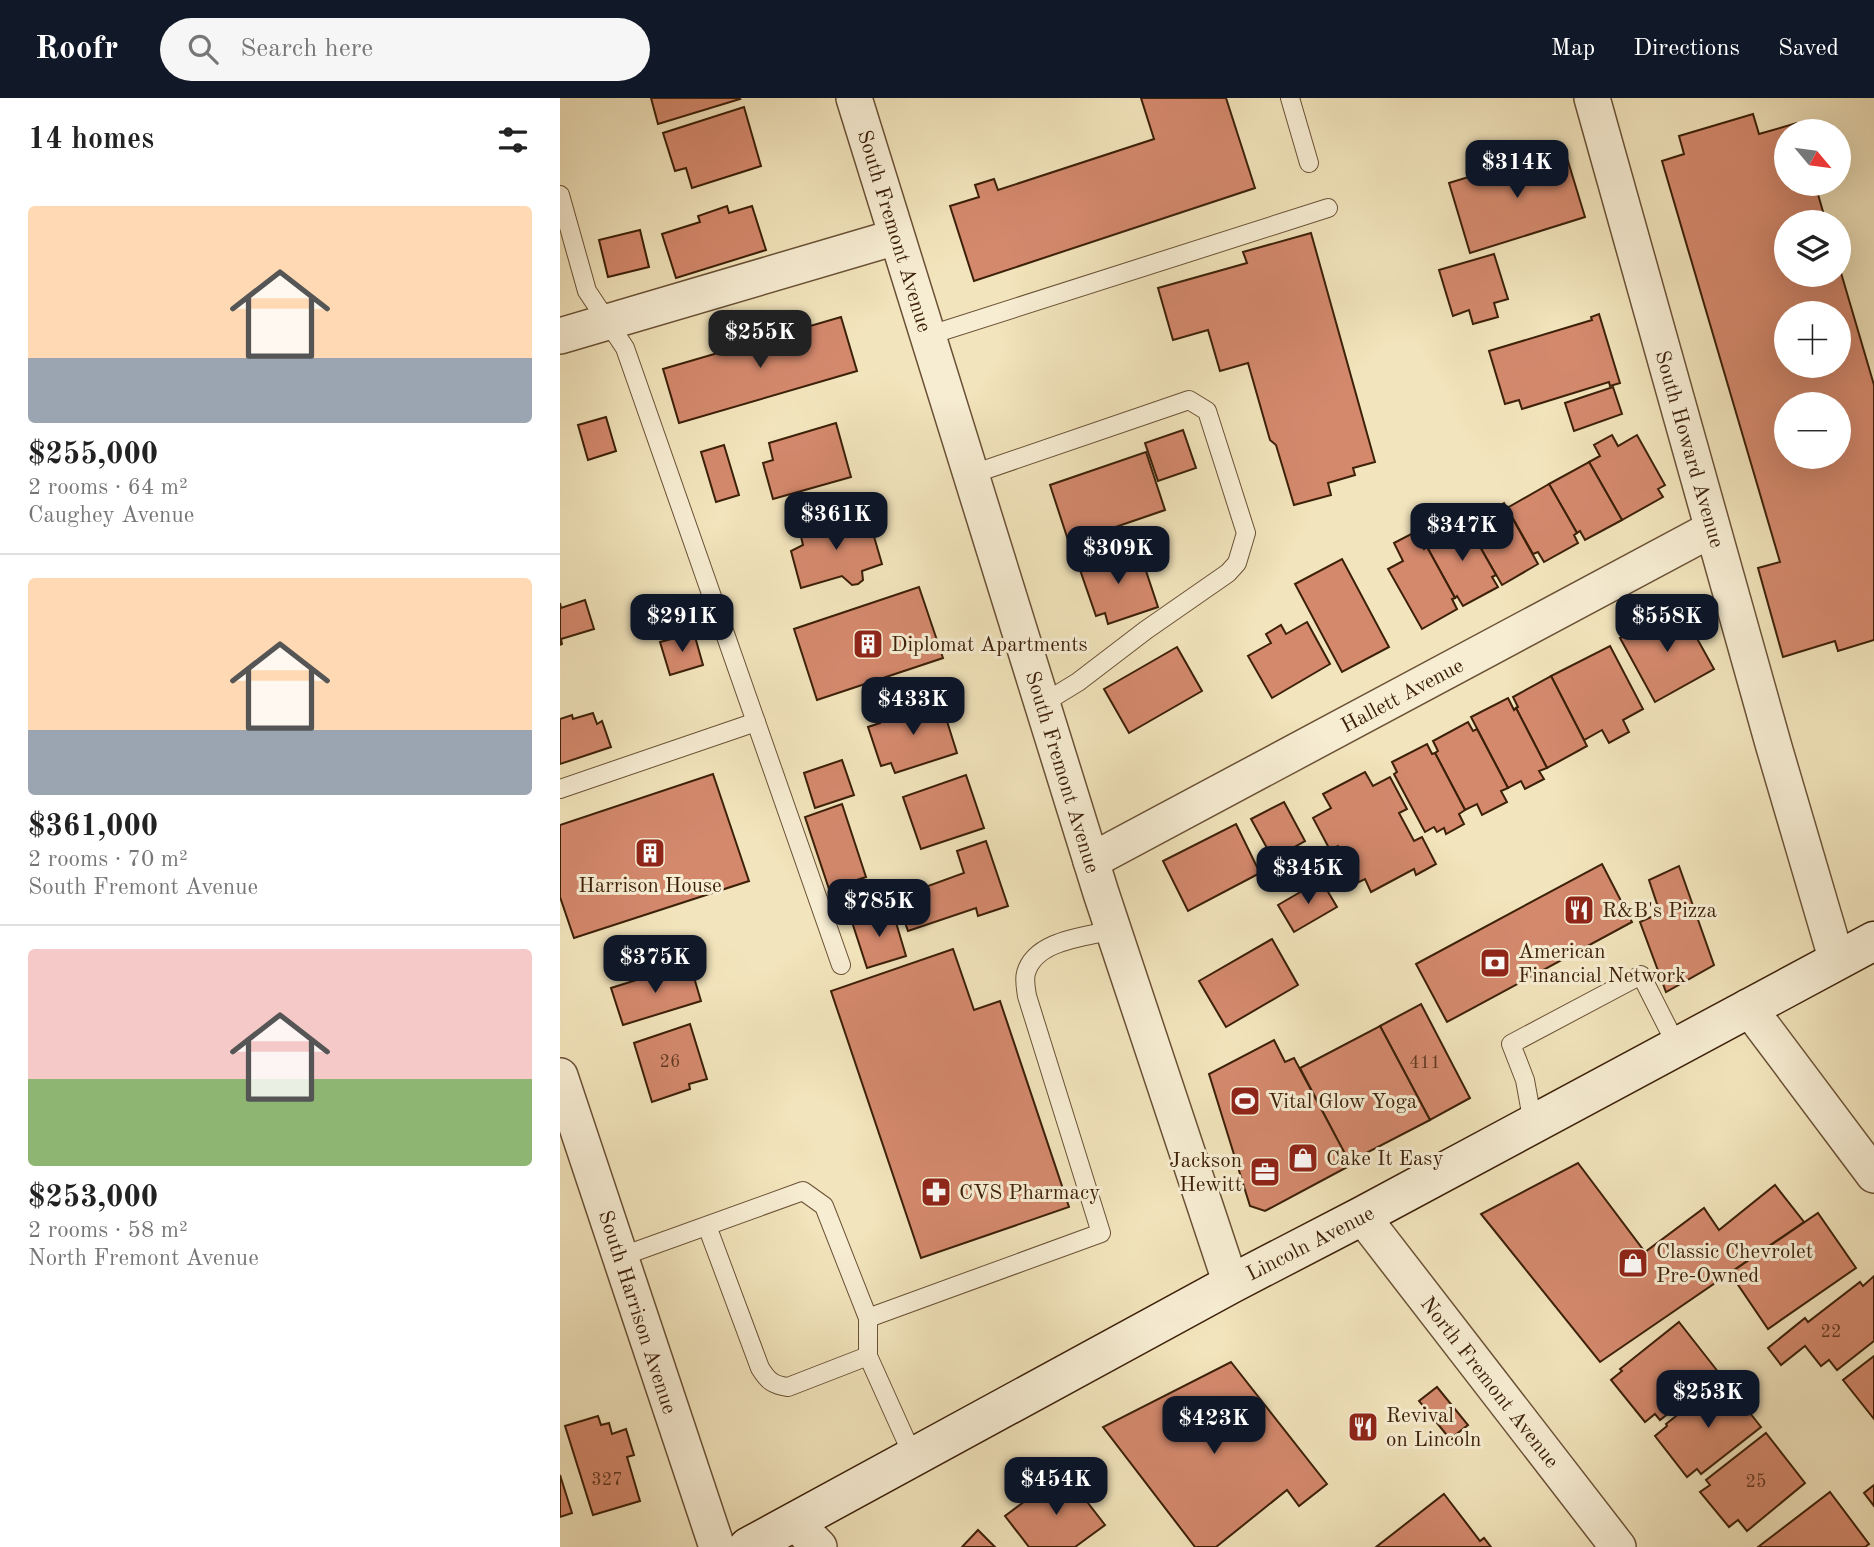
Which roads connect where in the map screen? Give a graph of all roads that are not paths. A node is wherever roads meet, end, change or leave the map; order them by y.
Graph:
1 (854, 98) edge
2 (1290, 98) edge
3 (1592, 98) edge
4 (1309, 163) dead end
5 (560, 195) edge
6 (1328, 208) dead end
7 (896, 237) junction
8 (608, 322) junction
9 (560, 336) edge
10 (927, 336) junction
11 (970, 475) junction
12 (1712, 528) junction
13 (1042, 704) junction
14 (756, 722) junction
15 (560, 789) edge
16 (1091, 861) junction
17 (1114, 930) junction
18 (1874, 941) edge
19 (1837, 961) junction
20 (841, 965) dead end
21 (1748, 1007) junction
22 (1677, 1046) junction
23 (560, 1076) edge
24 (1533, 1124) junction
25 (1874, 1175) edge
26 (1362, 1216) junction
27 (707, 1226) junction
28 (620, 1257) junction
29 (1231, 1284) junction
30 (868, 1318) junction
31 (868, 1356) junction
32 (913, 1456) junction
33 (807, 1534) edge
34 (717, 1547) edge
35 (748, 1547) edge
36 (1618, 1547) edge

1 - 7 street, South Fremont Avenue
2 - 4 lane
3 - 12 street, South Howard Avenue
5 - 8 lane
6 - 10 lane
7 - 8 street
7 - 10 street, South Fremont Avenue
8 - 9 street
8 - 14 lane
10 - 11 street, South Fremont Avenue
11 - 13 street, South Fremont Avenue
11 - 13 lane
12 - 16 street, Hallett Avenue
12 - 19 street, South Howard Avenue
13 - 16 street, South Fremont Avenue
14 - 15 lane
14 - 20 lane
16 - 17 street, South Fremont Avenue
17 - 29 street, South Fremont Avenue
17 - 30 lane
18 - 19 street, Lincoln Avenue
19 - 21 street, Lincoln Avenue
21 - 22 street, Lincoln Avenue
21 - 25 street
22 - 24 street, Lincoln Avenue
22 - 24 lane
23 - 28 street, South Harrison Avenue
24 - 26 street, Lincoln Avenue
26 - 29 street, Lincoln Avenue
26 - 36 street, North Fremont Avenue
27 - 28 lane
27 - 30 lane
27 - 31 lane
28 - 34 street, South Harrison Avenue
29 - 32 street, Lincoln Avenue
30 - 31 lane
31 - 32 lane
32 - 33 street, Lincoln Avenue
33 - 35 street, Lincoln Avenue

